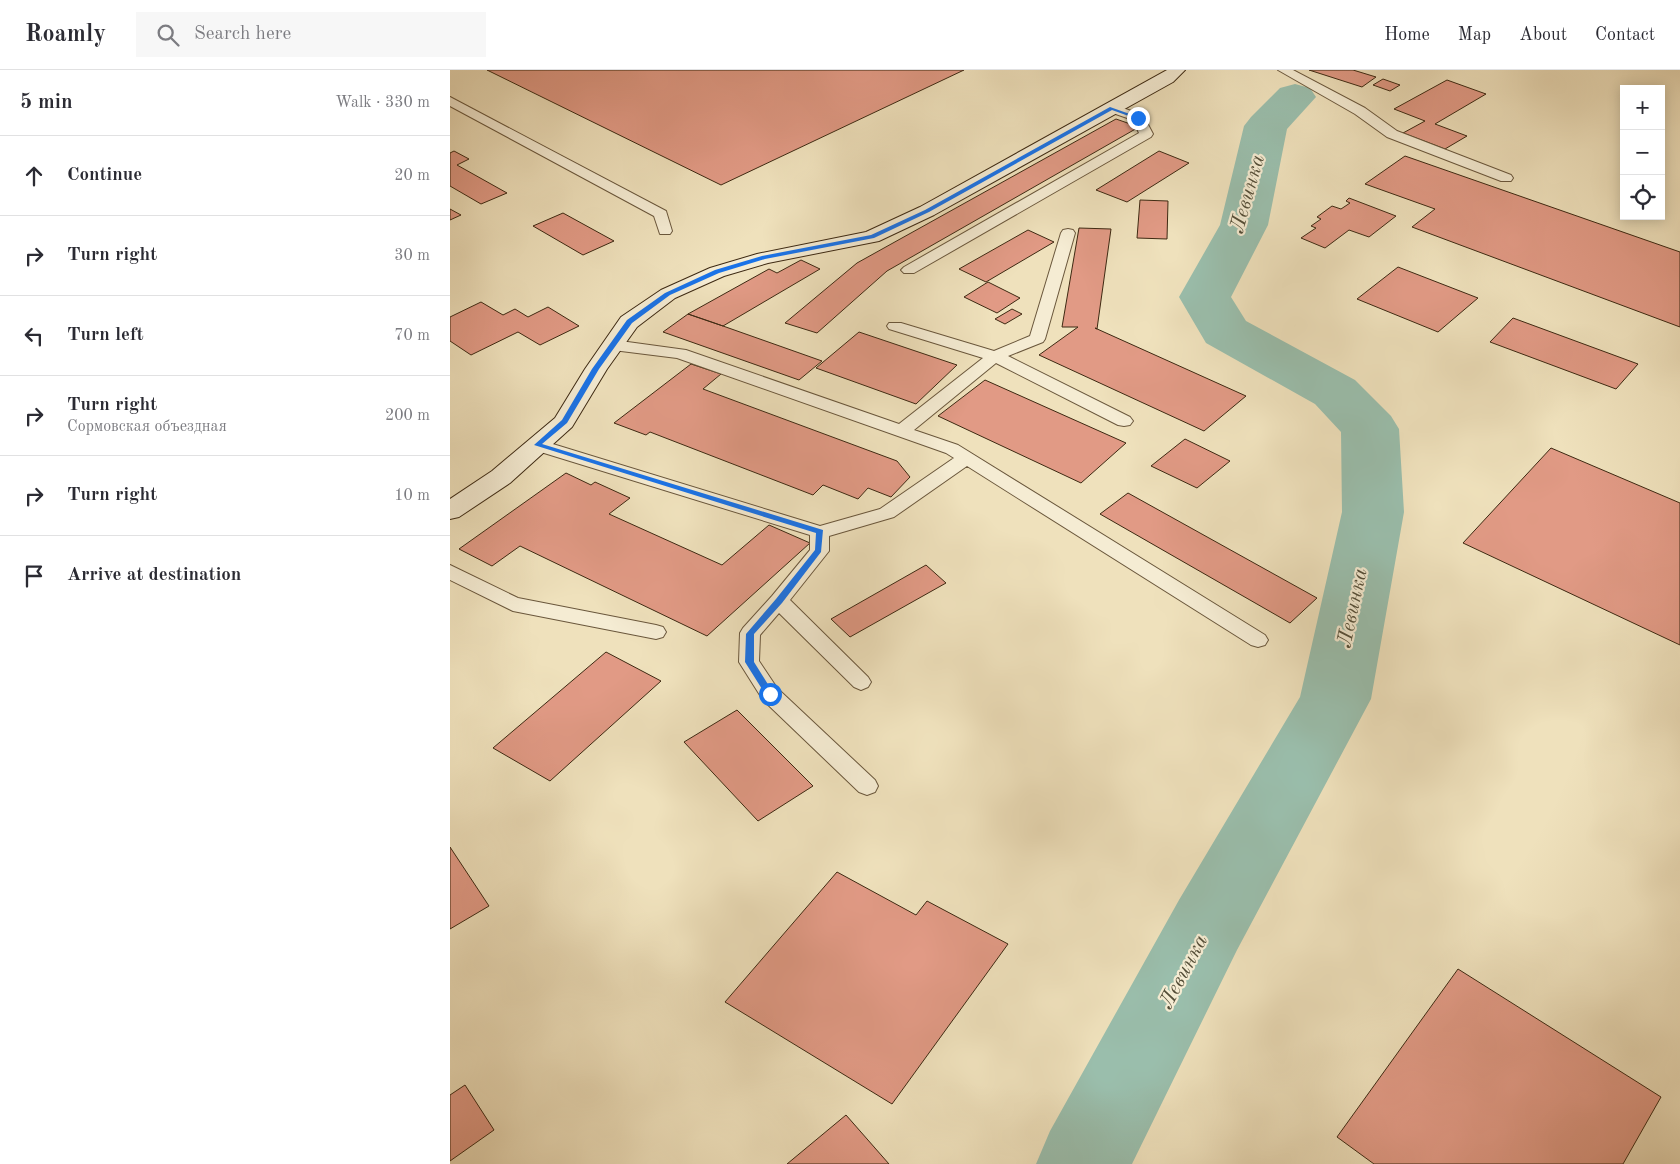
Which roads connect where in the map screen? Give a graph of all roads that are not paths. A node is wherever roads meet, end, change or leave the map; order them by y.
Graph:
1 (1177, 70) edge
2 (1284, 70) edge
3 (450, 101) edge
4 (1112, 108) junction
5 (1506, 178) dead end
6 (665, 231) dead end
7 (1068, 233) dead end
8 (909, 270) dead end
9 (895, 326) dead end
10 (613, 345) junction
11 (995, 356) junction
12 (1124, 421) dead end
13 (902, 431) junction
14 (537, 445) junction
15 (967, 458) junction
16 (450, 511) edge
17 (820, 532) junction
18 (450, 572) edge
19 (779, 601) junction
20 (656, 632) dead end
21 (1258, 640) dead end
22 (861, 682) dead end
23 (867, 786) dead end

1 - 4 street
2 - 5 lane
3 - 6 lane
4 - 8 lane
4 - 10 street
7 - 11 lane
9 - 11 lane
10 - 13 lane
10 - 14 street
11 - 12 lane
11 - 13 lane
13 - 15 lane
14 - 16 street
14 - 17 lane
15 - 17 lane
15 - 21 lane
17 - 19 lane
18 - 20 lane
19 - 22 lane
19 - 23 lane

